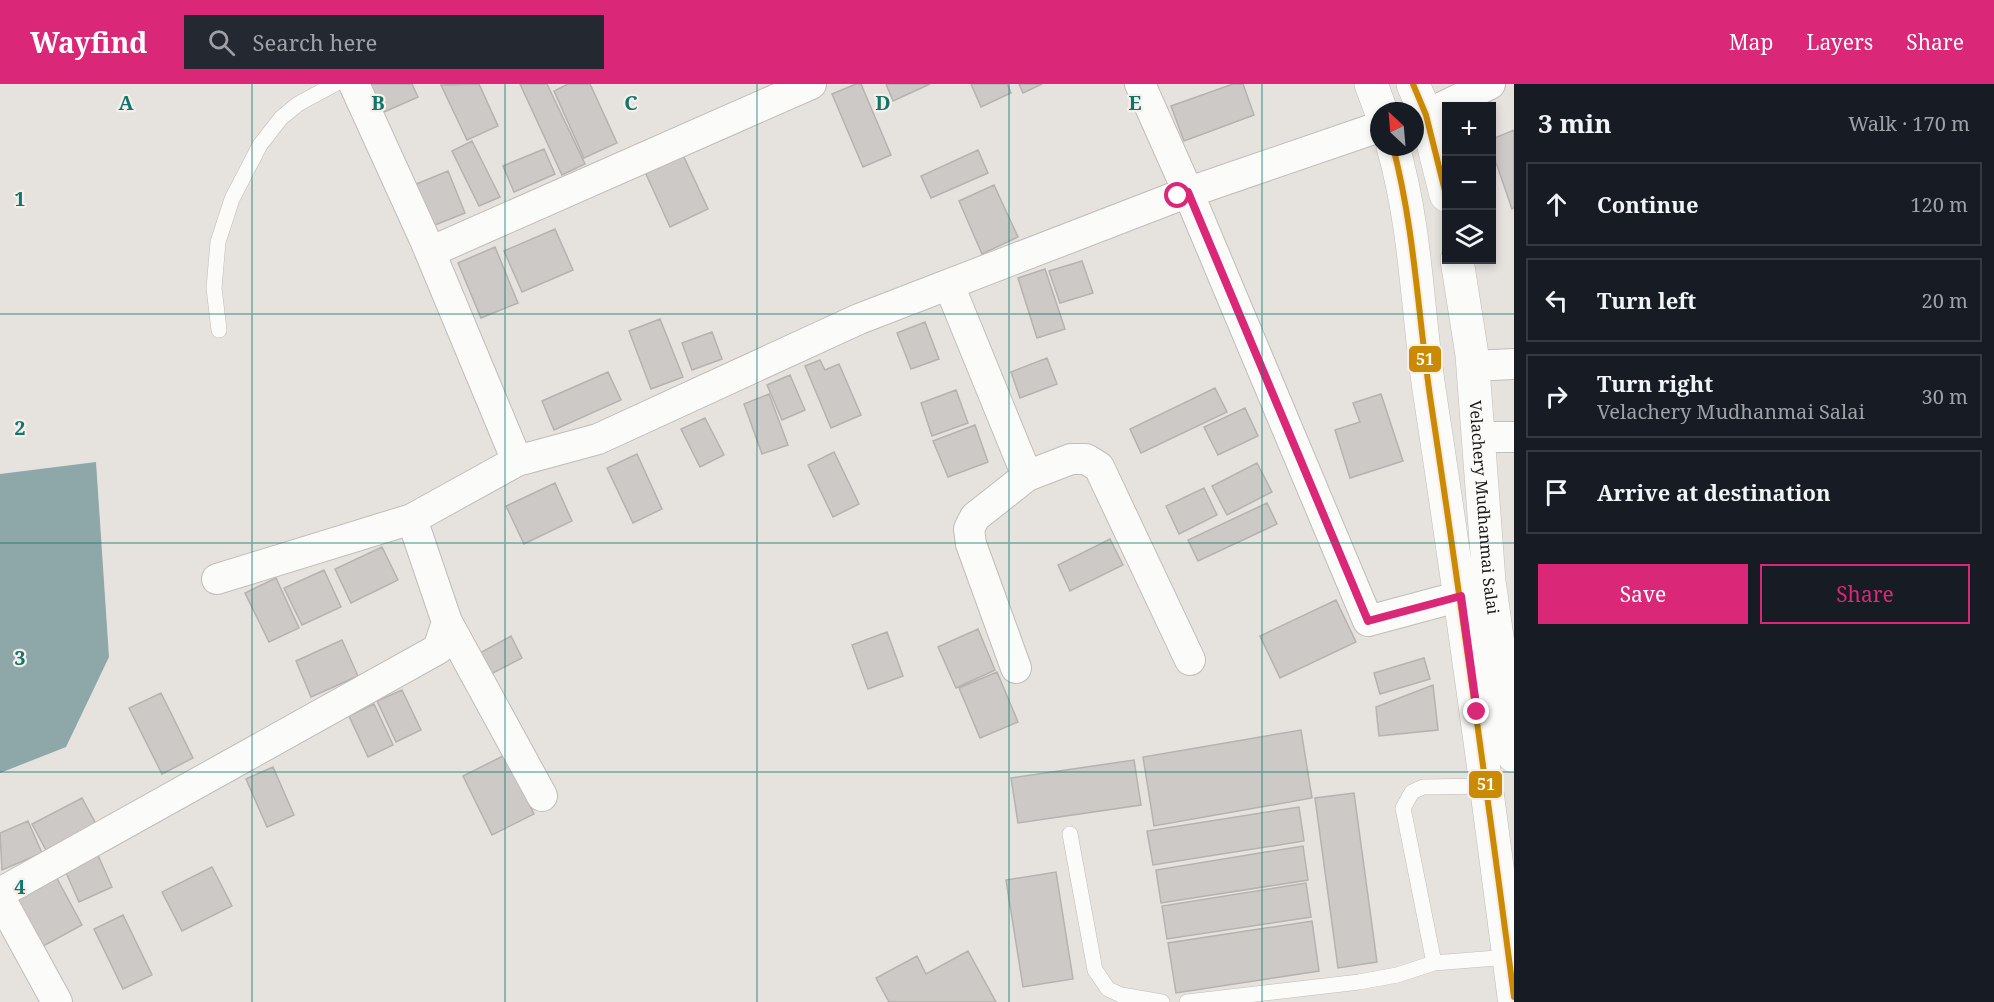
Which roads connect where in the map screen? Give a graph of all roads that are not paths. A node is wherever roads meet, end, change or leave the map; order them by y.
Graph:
1 (335, 84) edge
2 (354, 84) edge
3 (811, 84) edge
4 (1140, 84) edge
5 (1371, 84) edge
6 (1413, 84) edge
7 (1490, 84) edge
8 (1378, 102) edge
9 (1426, 115) junction
10 (1370, 130) edge
11 (1395, 156) edge
12 (1442, 179) edge
13 (1188, 192) junction
14 (430, 252) junction
15 (1458, 264) edge
16 (949, 285) junction
17 (219, 330) dead end
18 (1514, 364) edge
19 (1472, 366) junction
20 (1478, 437) junction
21 (1514, 437) edge
22 (517, 461) junction
23 (1027, 476) junction
24 (412, 519) junction
25 (217, 579) dead end
26 (1461, 596) junction
27 (447, 622) junction
28 (1190, 660) dead end
29 (1016, 668) dead end
30 (1510, 705) edge
31 (1514, 756) edge
32 (1487, 786) junction
33 (542, 796) dead end
34 (1070, 834) dead end
35 (0, 893) edge
36 (0, 898) edge
37 (1509, 957) junction
38 (1434, 963) junction
39 (1514, 997) edge
40 (57, 1002) edge
41 (1162, 1002) edge
42 (1187, 1002) edge

1 - 17 lane
2 - 14 street
3 - 14 street
4 - 13 street
5 - 8 main road
6 - 9 main road
7 - 9 street
9 - 12 main road
10 - 13 street
11 - 26 main road, Velachery Mudhanmai Salai
13 - 16 street
13 - 26 street
14 - 22 street
15 - 19 main road, Velachery Mudhanmai Salai
16 - 22 street
16 - 23 street
18 - 19 street
19 - 20 main road, Velachery Mudhanmai Salai
20 - 21 street
20 - 30 main road, Velachery Mudhanmai Salai
22 - 24 street
23 - 28 street
23 - 29 street
24 - 25 street
24 - 27 street
26 - 32 main road, Velachery Mudhanmai Salai
27 - 33 street
27 - 35 street
30 - 31 main road, Velachery Mudhanmai Salai
32 - 37 main road, Velachery Mudhanmai Salai
32 - 38 lane
34 - 41 lane
36 - 40 street
37 - 38 lane
37 - 39 main road, Velachery Mudhanmai Salai
38 - 42 lane

